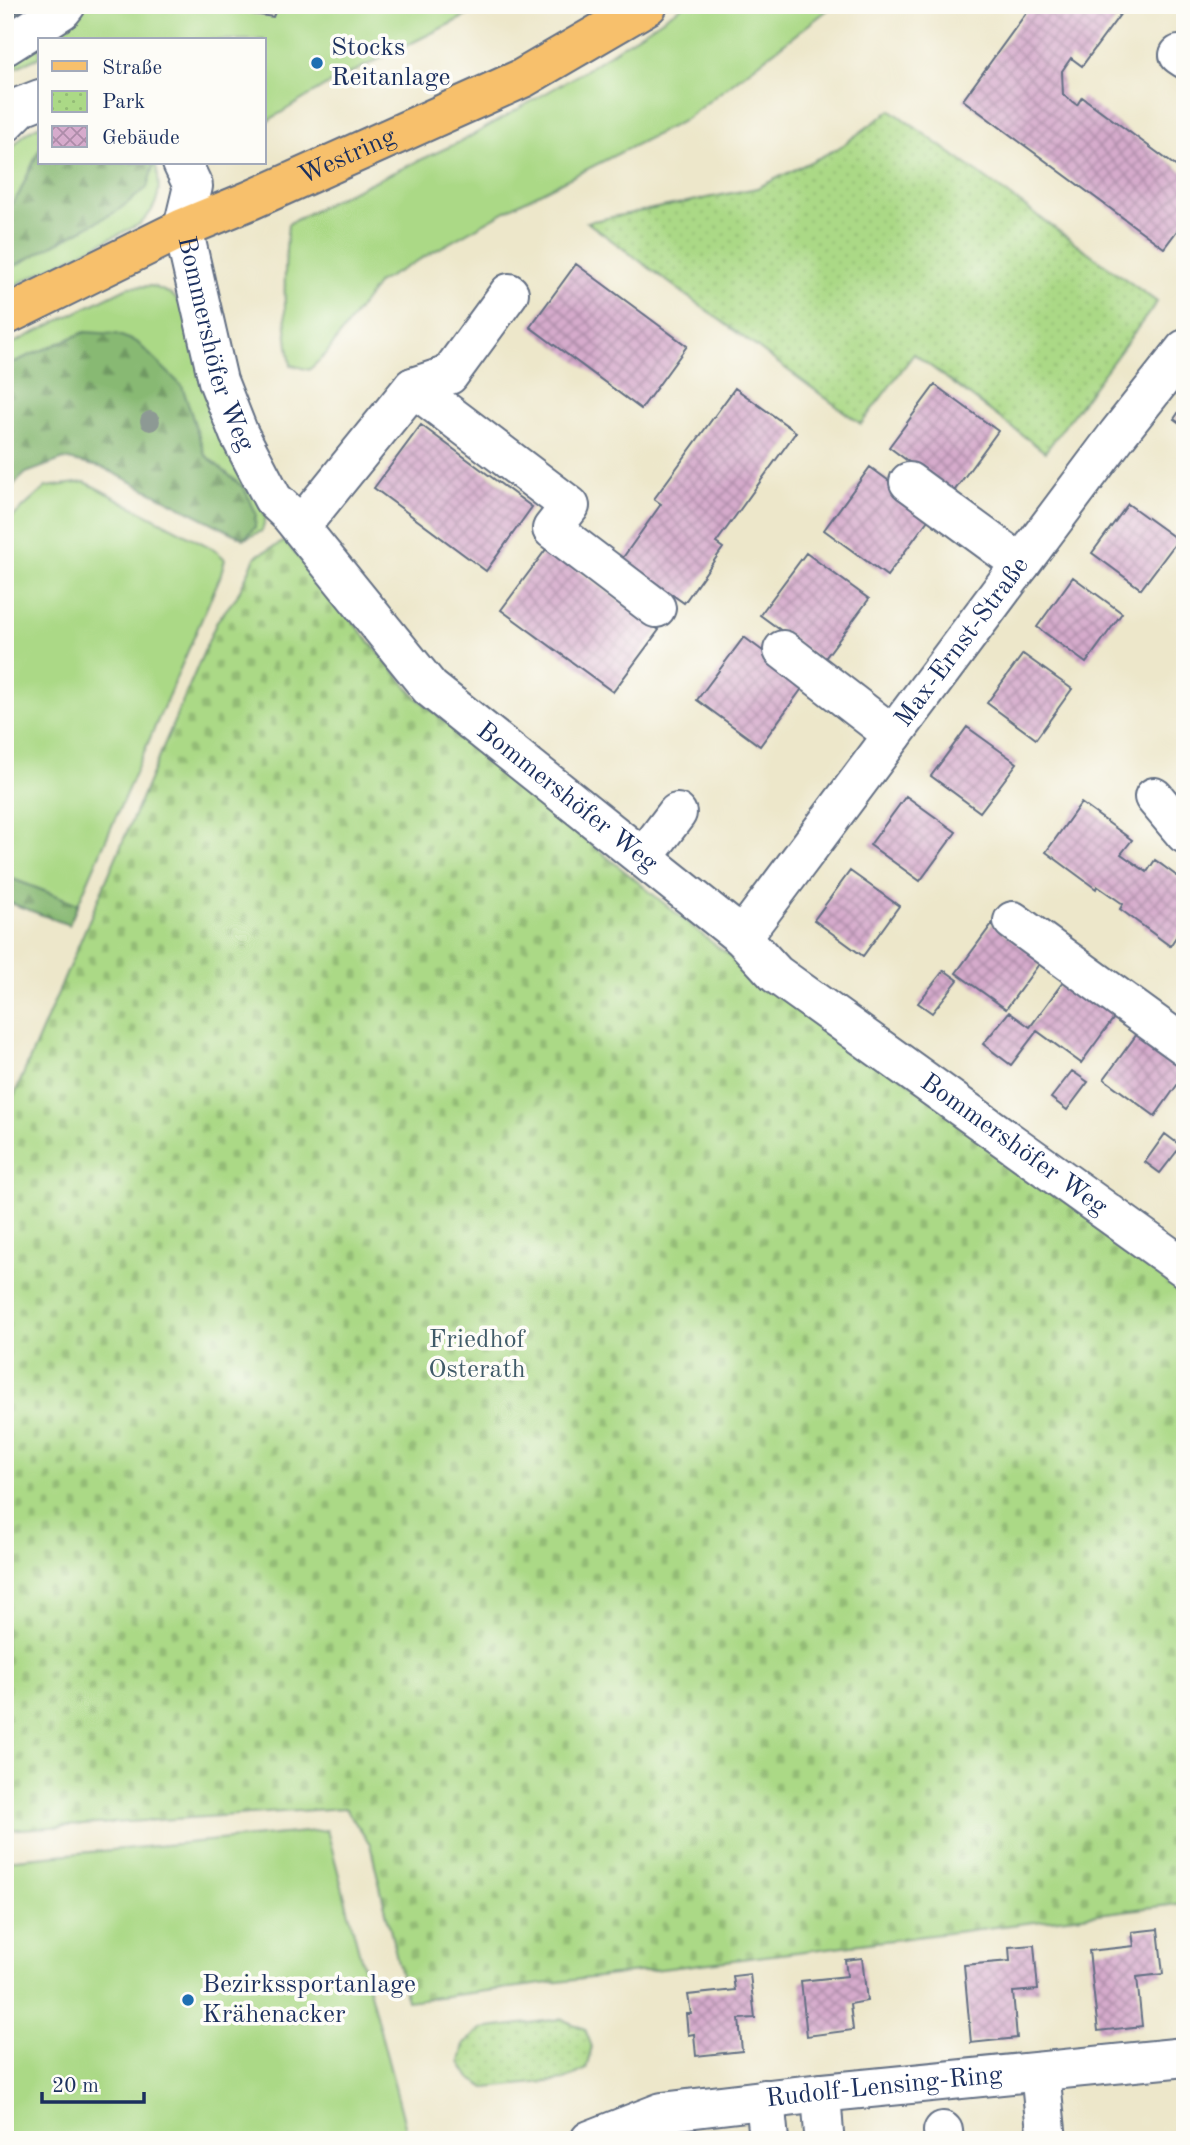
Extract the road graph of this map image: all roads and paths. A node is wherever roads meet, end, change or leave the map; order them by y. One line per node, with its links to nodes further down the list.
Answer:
1 (66, 5): 3 (street)
2 (648, 5): 7 (main road, Westring)
3 (5, 46)
4 (38, 100): 5 (street)
5 (5, 123)
6 (182, 164): 7 (street, Bommershöfer Weg)
7 (183, 228): 9 (main road, Westring); 13 (street, Bommershöfer Weg)
8 (509, 293): 11 (street)
9 (5, 316)
10 (1185, 349): 14 (street, Max-Ernst-Straße)
11 (413, 387): 13 (street); 15 (street)
12 (909, 482): 14 (street)
13 (300, 527): 21 (street, Bommershöfer Weg)
14 (1021, 565): 17 (street, Max-Ernst-Straße)
15 (656, 608)
16 (783, 650): 17 (street)
17 (893, 735): 23 (street, Max-Ernst-Straße)
18 (1154, 797): 20 (street)
19 (677, 813): 21 (street)
20 (1185, 834)
21 (643, 858): 23 (street, Bommershöfer Weg)
22 (1013, 921): 24 (street)
23 (742, 937): 25 (street, Bommershöfer Weg)
24 (1185, 1046)
25 (1185, 1268)
26 (1185, 2057): 27 (street, Rudolf-Lensing-Ring)
27 (1041, 2072): 28 (street, Rudolf-Lensing-Ring); 33 (street)
28 (821, 2093): 29 (street, Rudolf-Lensing-Ring); 30 (street)
29 (765, 2099): 31 (street, Rudolf-Lensing-Ring); 32 (street)
30 (824, 2134)
31 (590, 2140)
32 (769, 2140)
33 (1047, 2140)

